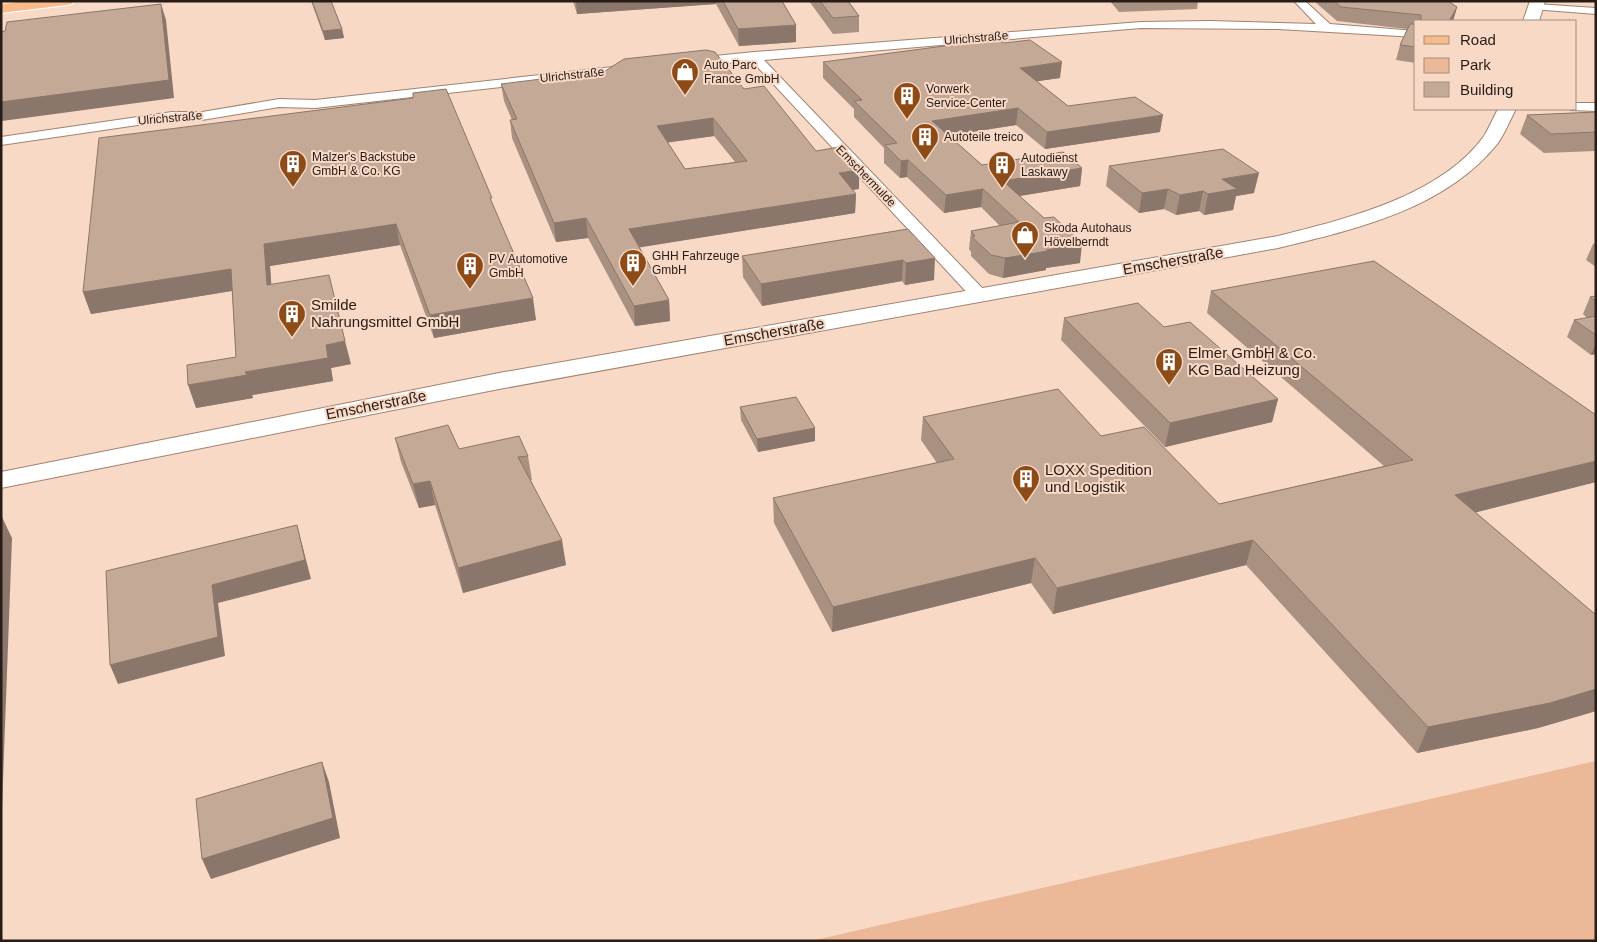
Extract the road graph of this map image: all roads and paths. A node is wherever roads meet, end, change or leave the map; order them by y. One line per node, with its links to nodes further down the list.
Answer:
1 (67, 1): 4 (main road)
2 (1298, 1): 7 (street)
3 (1537, 4): 5 (street); 6 (street)
4 (1, 9)
5 (1596, 12)
6 (1531, 20)
7 (1326, 27): 8 (street, Ulrichstraße); 9 (street, Ulrichstraße)
8 (1414, 34)
9 (754, 56): 10 (street, Ulrichstraße); 16 (street, Emschermulde)
10 (687, 63)
11 (639, 68): 15 (street, Ulrichstraße)
12 (1577, 107): 13 (street)
13 (1596, 107)
14 (1507, 110): 16 (street, Emscherstraße)
15 (1, 141)
16 (980, 295): 17 (street, Emscherstraße)
17 (1, 480)

